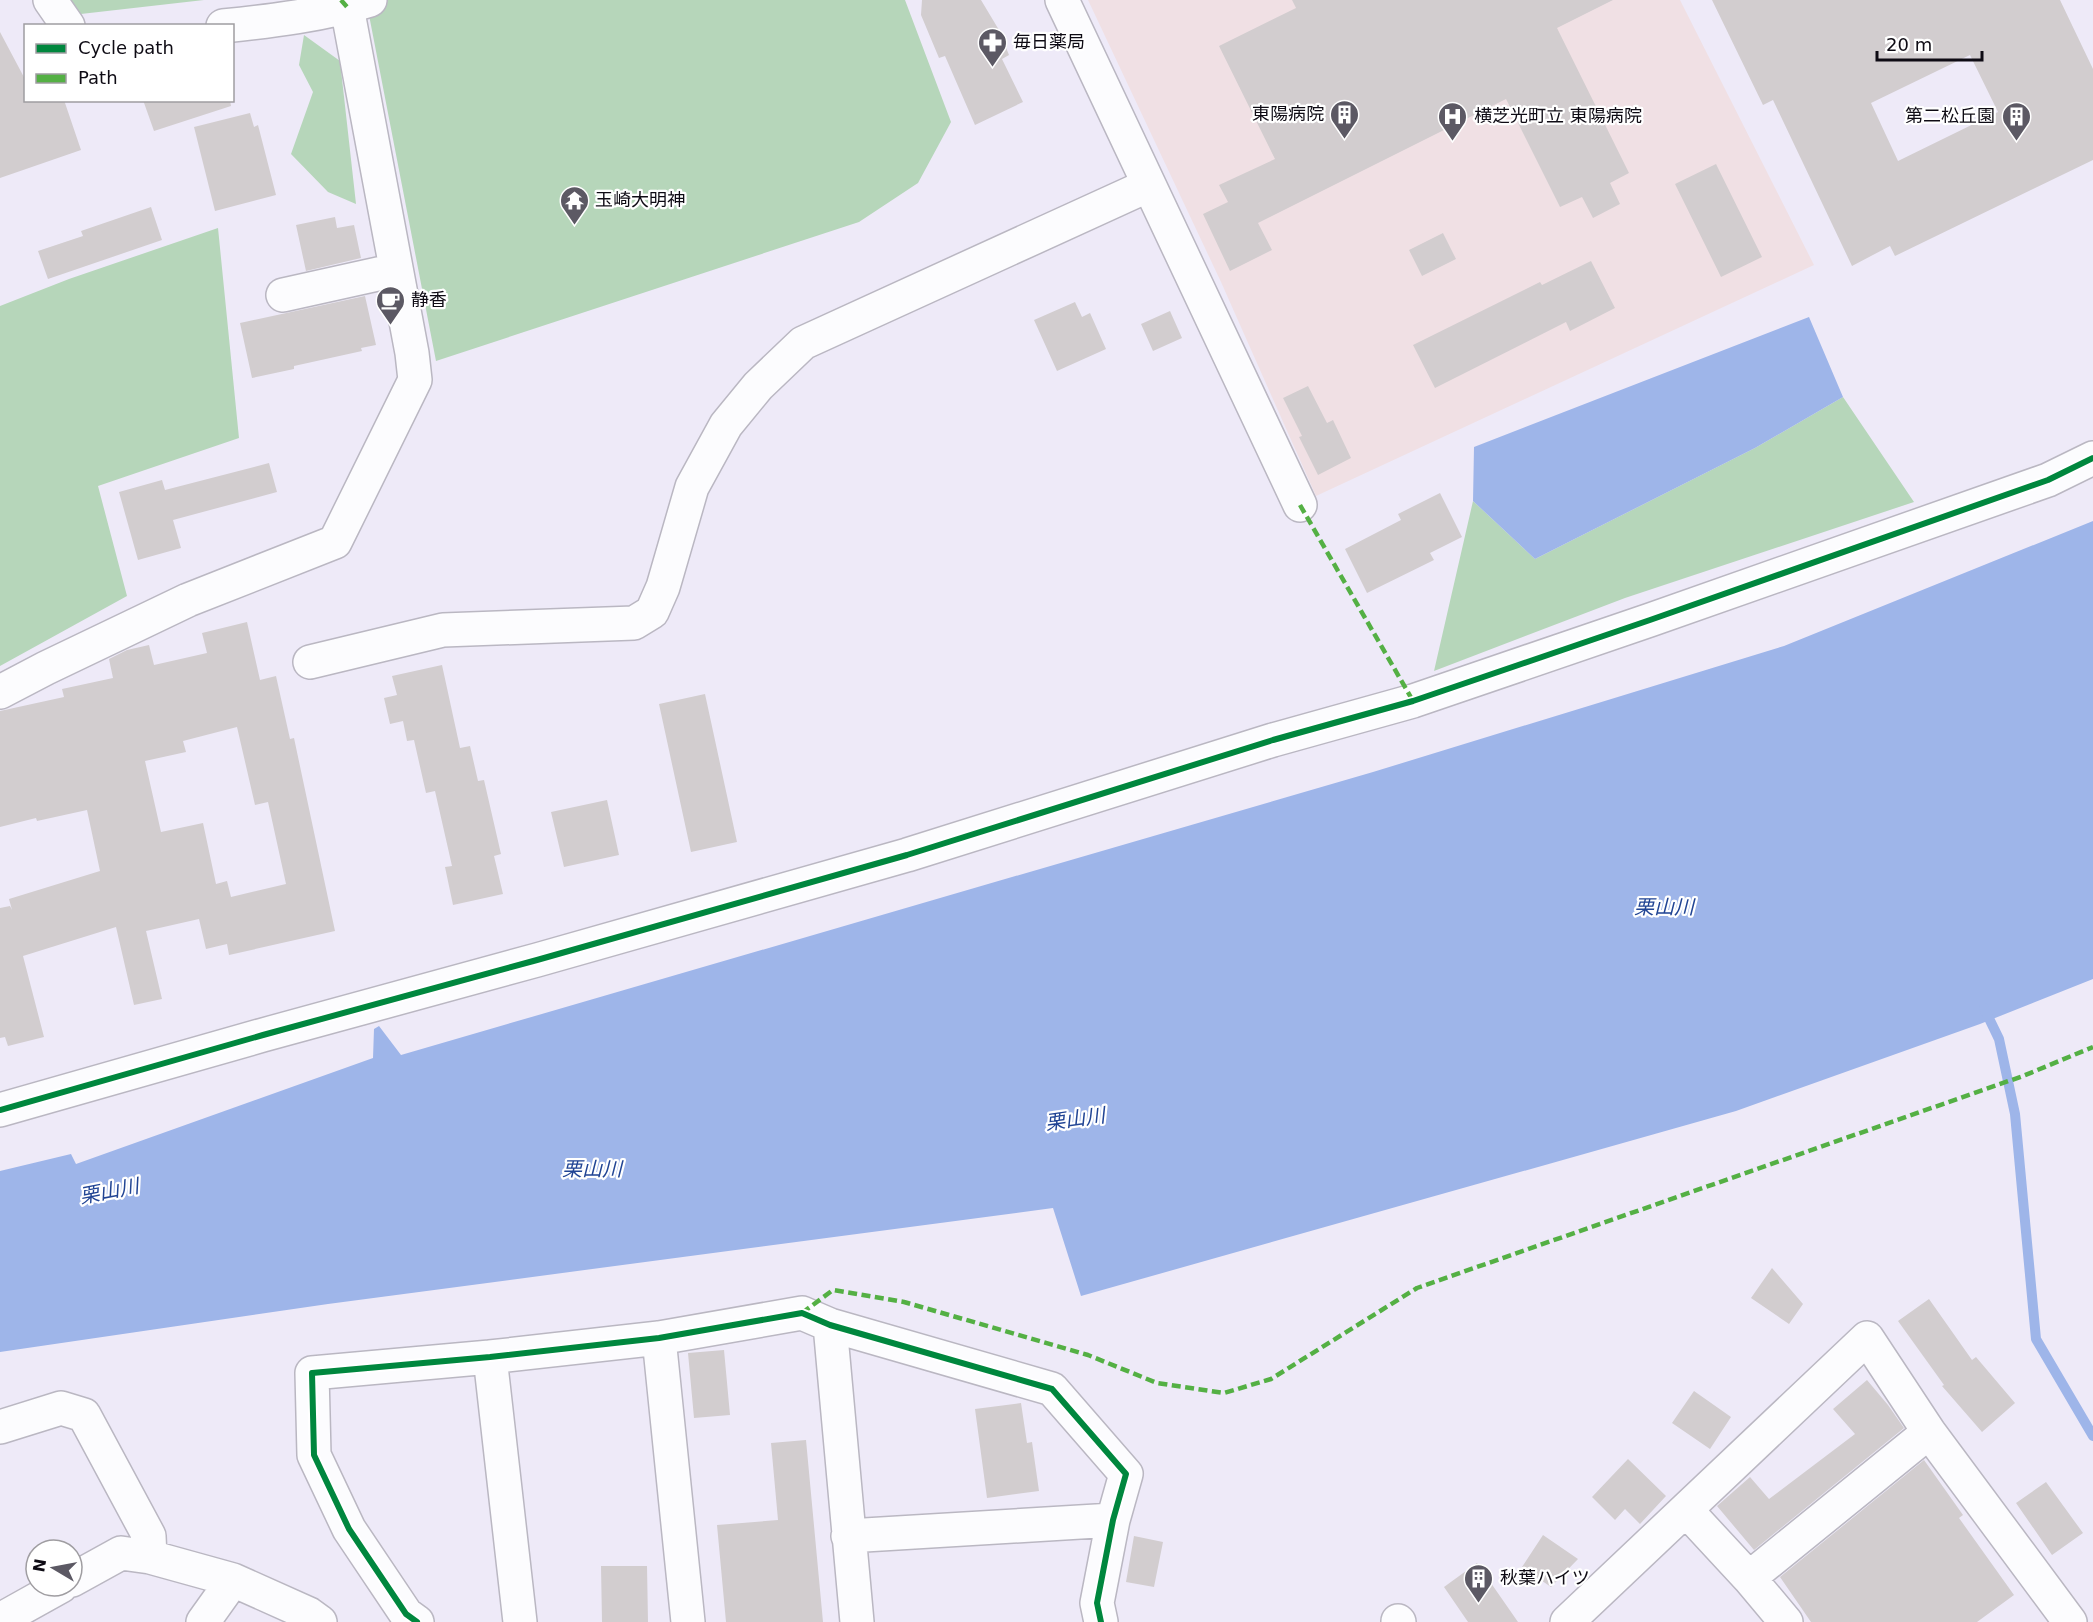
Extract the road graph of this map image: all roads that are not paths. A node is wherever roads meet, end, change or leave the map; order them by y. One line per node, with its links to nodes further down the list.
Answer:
1 (50, 0): 4 (street)
2 (1062, 0): 6 (street)
3 (359, 4): 5 (street); 7 (street)
4 (67, 24)
5 (234, 25)
6 (1149, 185): 10 (street); 11 (street)
7 (396, 270): 8 (street); 12 (street)
8 (283, 295)
9 (2093, 458): 13 (street)
10 (1300, 505)
11 (310, 662)
12 (0, 692)
13 (0, 1110)
14 (830, 1325): 15 (street); 20 (street); 21 (street)
15 (659, 1338): 16 (street); 32 (street)
16 (490, 1357): 27 (street); 31 (street)
17 (0, 1427): 22 (street)
18 (1929, 1432): 19 (street); 24 (street); 37 (street)
19 (1686, 1510): 24 (street); 35 (street)
20 (1113, 1520): 21 (street); 34 (street)
21 (848, 1536): 33 (street)
22 (150, 1557): 23 (street); 25 (street)
23 (84, 1573)
24 (1749, 1578): 36 (street)
25 (233, 1580): 29 (street); 30 (street)
26 (39, 1598): 28 (street)
27 (407, 1619)
28 (0, 1620)
29 (203, 1622)
30 (320, 1622)
31 (519, 1622)
32 (688, 1622)
33 (857, 1622)
34 (1101, 1622)
35 (1567, 1622)
36 (1786, 1622)
37 (2070, 1622)

